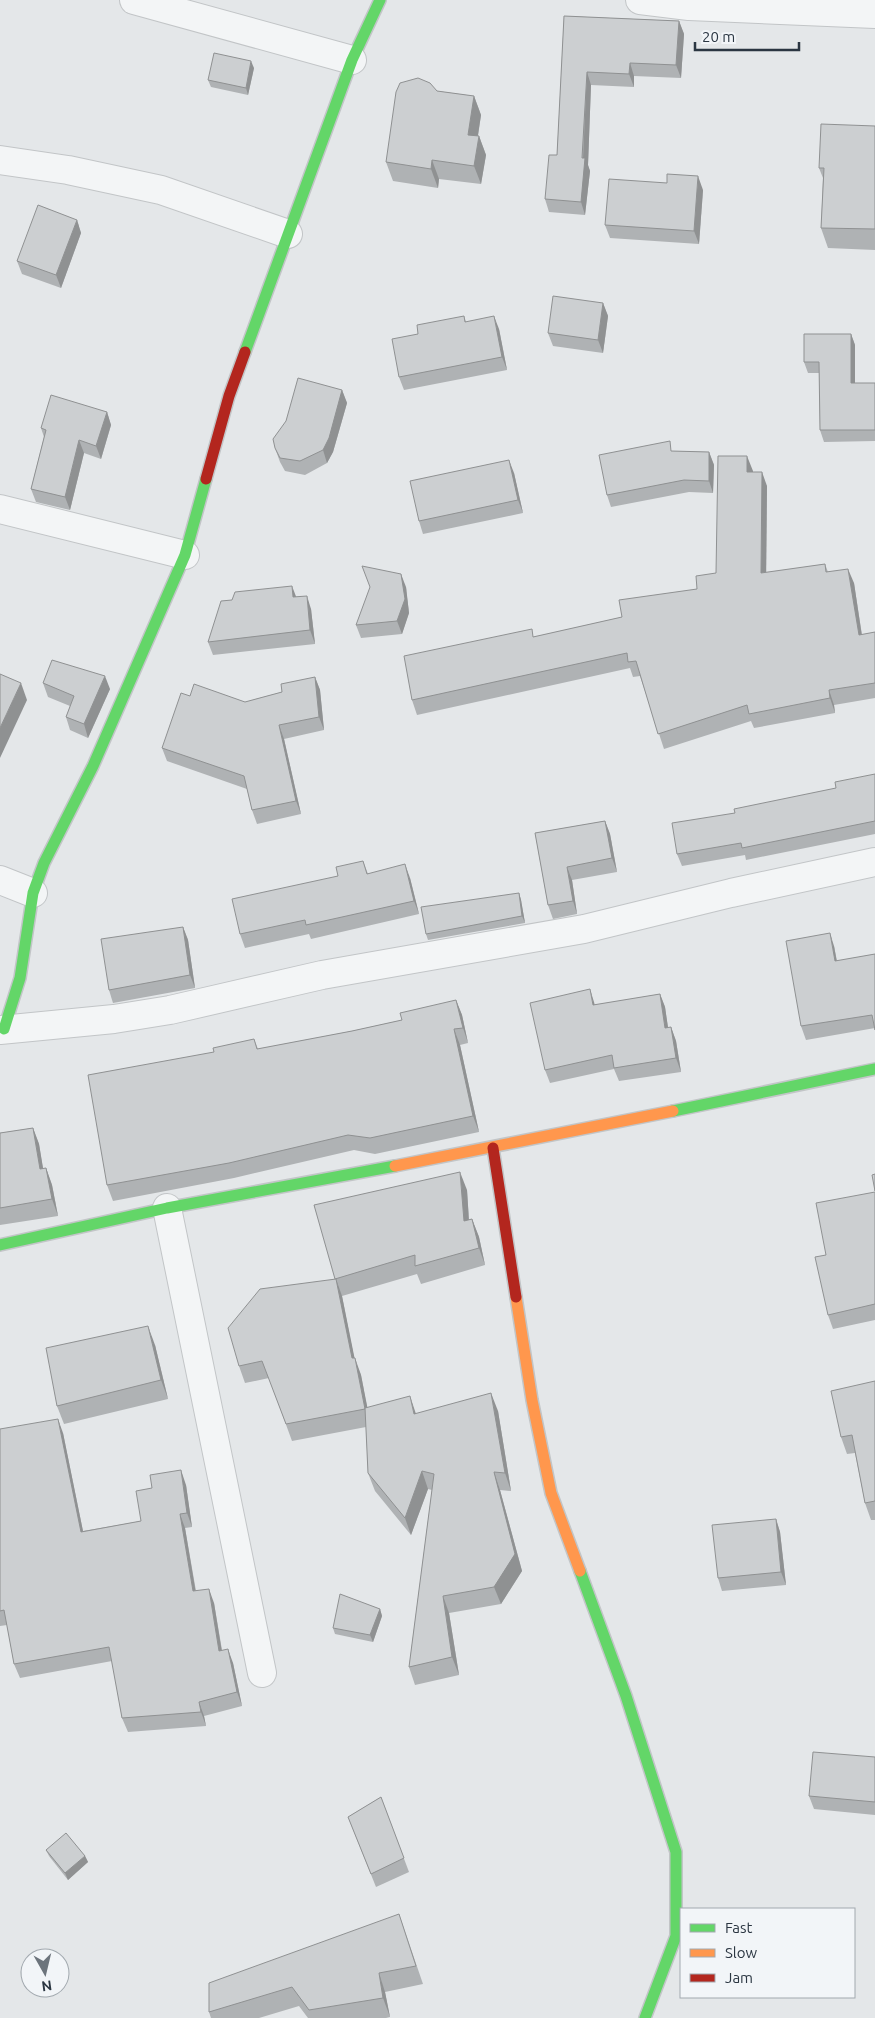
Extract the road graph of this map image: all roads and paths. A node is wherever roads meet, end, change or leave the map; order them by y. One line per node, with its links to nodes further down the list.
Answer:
1 (134, 0): 5 (street)
2 (380, 0): 5 (street)
3 (640, 0): 4 (street)
4 (875, 14)
5 (352, 60): 7 (street)
6 (0, 160): 7 (street)
7 (288, 234): 9 (street)
8 (0, 509): 9 (street)
9 (185, 554): 12 (street)
10 (875, 862): 13 (street)
11 (0, 880): 12 (street)
12 (33, 893): 13 (street)
13 (2, 1029)
14 (875, 1069): 15 (street)
15 (493, 1148): 16 (street); 19 (street)
16 (167, 1208): 17 (street); 18 (street)
17 (0, 1244)
18 (262, 1673)
19 (645, 2018)

